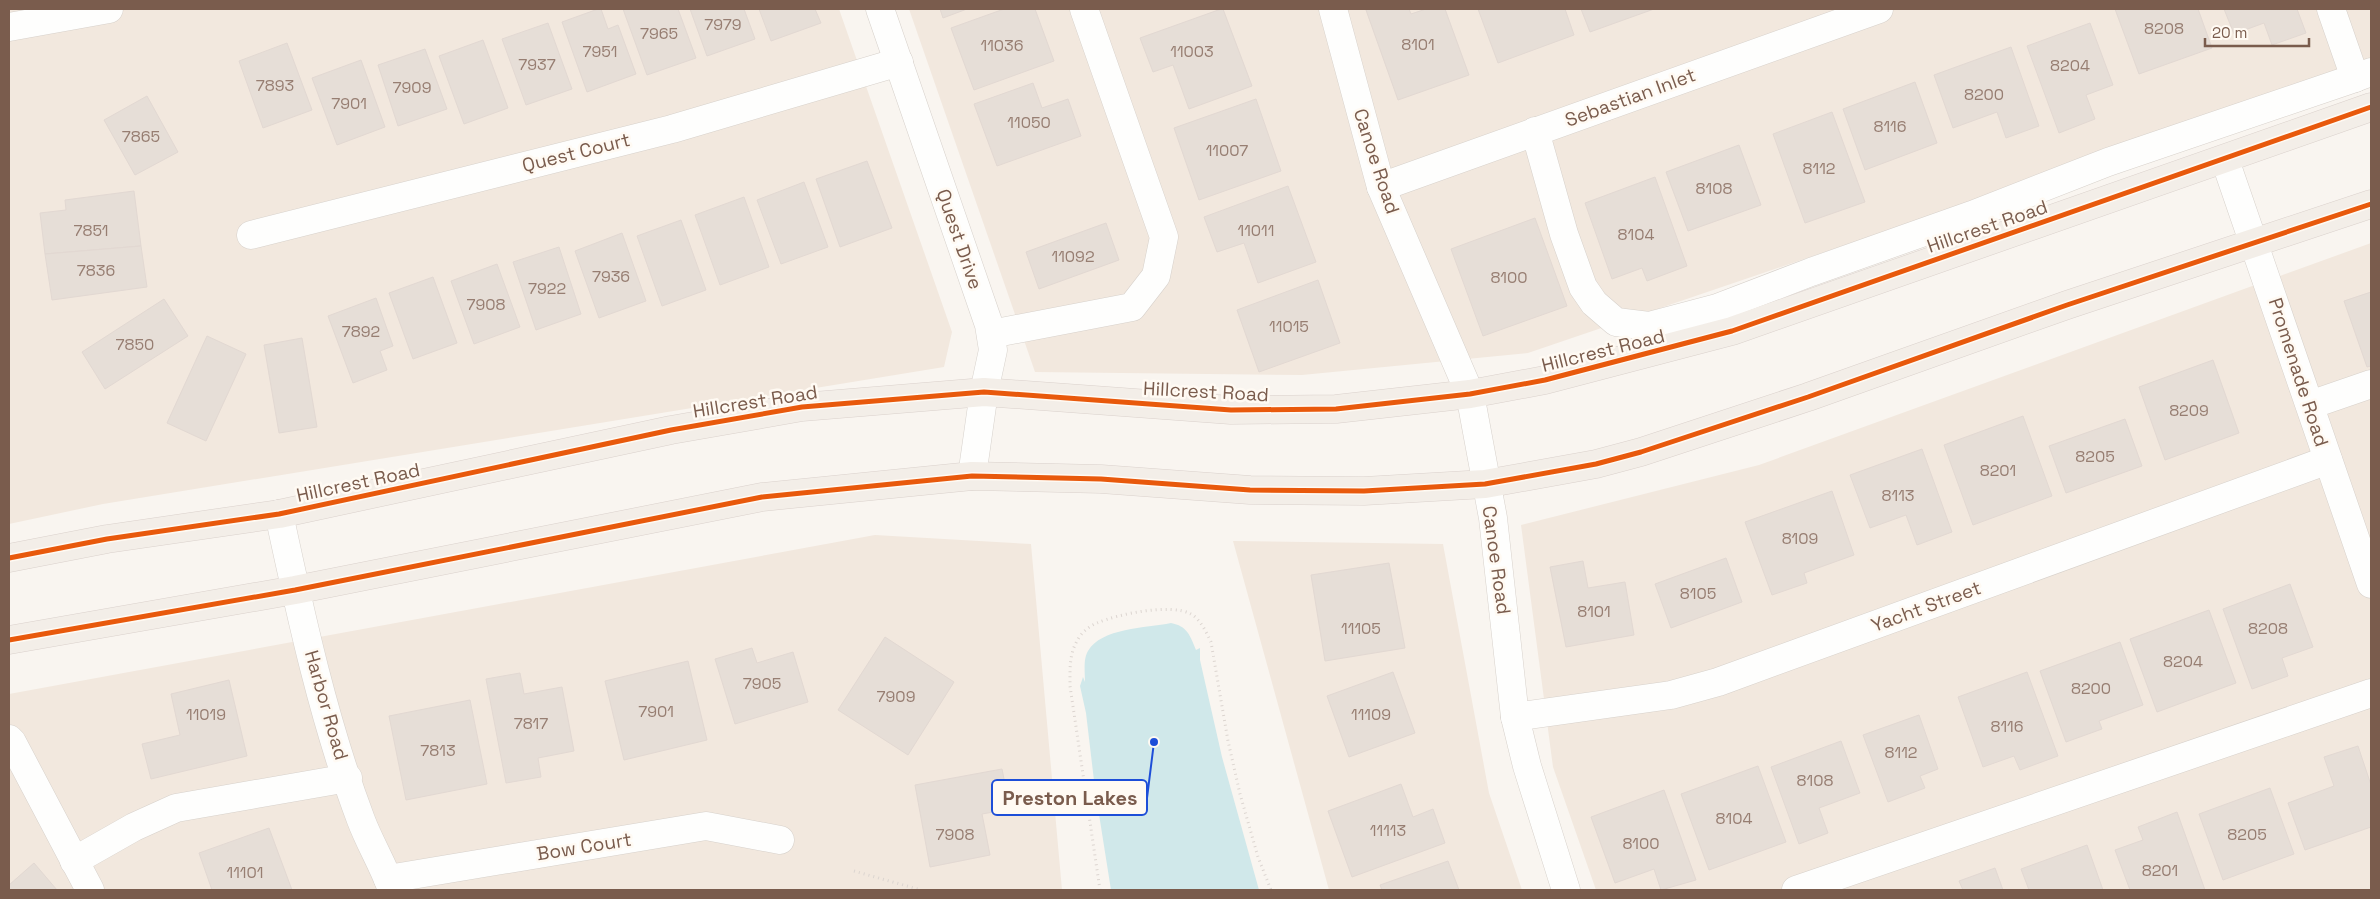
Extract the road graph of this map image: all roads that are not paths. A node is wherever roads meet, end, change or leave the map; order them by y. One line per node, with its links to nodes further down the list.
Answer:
1 (110, 9): 7 (street)
2 (880, 9): 8 (street, Quest Drive)
3 (1084, 9): 17 (street)
4 (1333, 9): 13 (street, Canoe Road)
5 (1879, 9): 11 (street, Sebastian Inlet)
6 (2331, 9): 9 (street)
7 (9, 27)
8 (899, 62): 15 (street, Quest Court); 17 (street, Quest Drive)
9 (2363, 75): 11 (street)
10 (2371, 108): 12 (main road, Hillcrest Road)
11 (1535, 131): 13 (street, Sebastian Inlet)
12 (2225, 160): 16 (street, Promenade Road); 20 (main road, Hillcrest Road)
13 (1381, 187): 20 (street, Canoe Road)
14 (2371, 204): 16 (main road)
15 (251, 235)
16 (2255, 242): 21 (street, Promenade Road); 24 (main road)
17 (991, 334): 19 (street, Quest Drive)
18 (2371, 384): 21 (street)
19 (984, 392): 20 (main road, Hillcrest Road); 23 (street, Quest Drive); 25 (main road, Hillcrest Road)
20 (1470, 394): 24 (street, Canoe Road)
21 (2310, 405): 22 (street, Promenade Road)
22 (2328, 460): 27 (street, Promenade Road); 31 (street, Yacht Street)
23 (972, 476): 24 (main road); 28 (main road)
24 (1485, 484): 31 (street, Canoe Road)
25 (279, 514): 26 (main road, Hillcrest Road); 28 (street, Harbor Road)
26 (9, 558)
27 (2371, 584)
28 (295, 590): 29 (main road); 33 (street, Harbor Road)
29 (9, 640)
30 (2371, 692): 39 (street)
31 (1515, 716): 38 (street, Canoe Road)
32 (9, 739): 35 (street)
33 (348, 778): 35 (street); 36 (street, Harbor Road)
34 (780, 840): 36 (street, Bow Court)
35 (74, 860): 37 (street)
36 (390, 885)
37 (90, 890)
38 (1566, 890)
39 (1796, 890)

